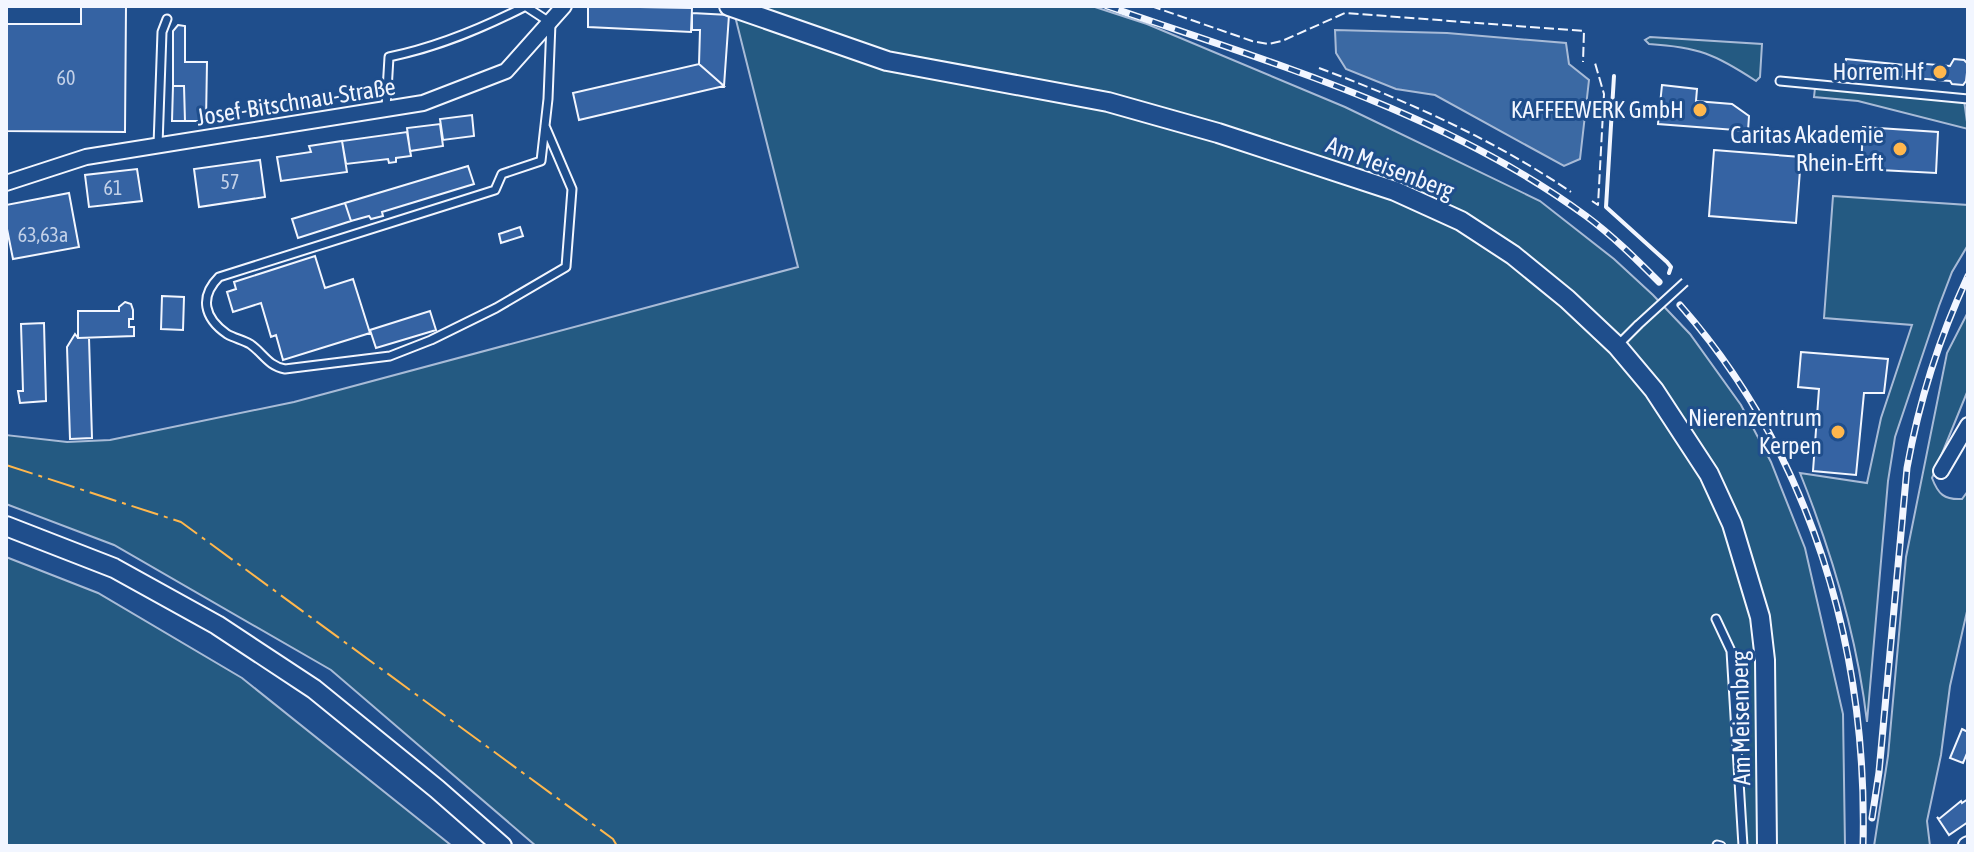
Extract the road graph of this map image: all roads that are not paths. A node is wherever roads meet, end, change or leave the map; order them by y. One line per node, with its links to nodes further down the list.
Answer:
1 (525, 6): 5 (lane); 8 (lane)
2 (564, 6): 5 (street, Josef-Bitschnau-Straße)
3 (729, 6): 13 (street, Am Meisenberg)
4 (167, 19): 10 (lane)
5 (551, 23): 8 (street, Josef-Bitschnau-Straße); 9 (lane)
6 (1780, 81): 7 (lane)
7 (1968, 99)
8 (386, 110): 10 (street, Josef-Bitschnau-Straße)
9 (545, 126): 9 (lane)
10 (158, 147): 11 (street, Josef-Bitschnau-Straße)
11 (6, 183)
12 (1685, 282): 13 (lane, bridge)
13 (1617, 346): 20 (street, Am Meisenberg)
14 (1968, 425): 15 (street)
15 (1941, 471)
16 (6, 526): 18 (street)
17 (1716, 619): 19 (lane)
18 (502, 846)
19 (1743, 846)
20 (1767, 846)

